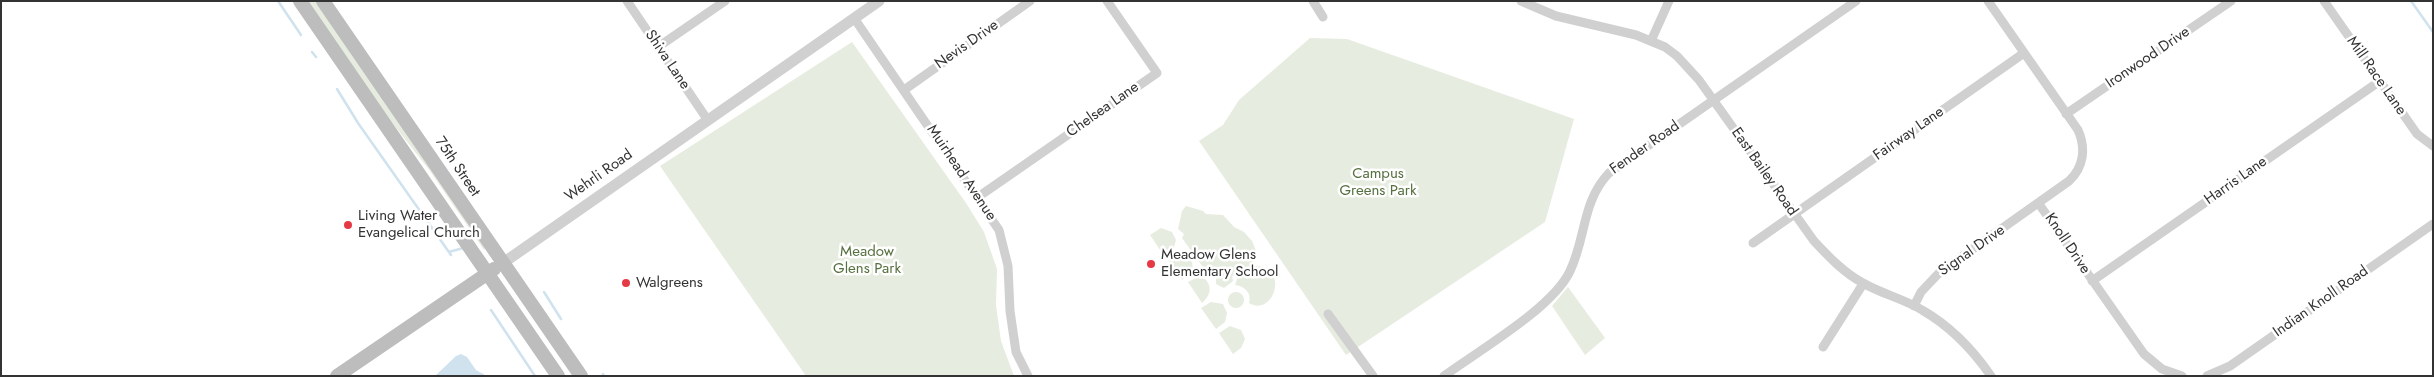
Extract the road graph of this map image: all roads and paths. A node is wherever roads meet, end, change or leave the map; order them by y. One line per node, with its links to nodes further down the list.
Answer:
1 (300, 1): 32 (main road)
2 (323, 1): 31 (main road, 75th Street)
3 (627, 1): 18 (street, Shiva Lane)
4 (725, 1): 18 (street)
5 (879, 1): 16 (street, Wehrli Road)
6 (1030, 1): 21 (street, Nevis Drive)
7 (1107, 1): 26 (street, Chelsea Lane)
8 (1312, 1): 15 (street)
9 (1521, 1): 17 (street, East Bailey Road)
10 (1669, 1): 17 (street)
11 (1856, 1): 22 (street, Fender Road)
12 (1988, 1): 19 (street, Knoll Drive)
13 (2231, 1): 23 (street, Ironwood Drive)
14 (2324, 1): 20 (street, Mill Race Lane)
15 (1323, 17)
16 (854, 18): 21 (street, Muirhead Avenue); 24 (street, Wehrli Road)
17 (1651, 41): 22 (street, East Bailey Road)
18 (658, 47): 24 (street, Shiva Lane)
19 (2024, 54): 23 (street, Knoll Drive); 28 (street, Fairway Lane)
20 (2380, 81): 25 (street, Mill Race Lane); 33 (street, Harris Lane)
21 (904, 90): 26 (street, Muirhead Avenue)
22 (1714, 100): 28 (street, East Bailey Road); 43 (street, Fender Road)
23 (2066, 114): 27 (street, Knoll Drive)
24 (707, 119): 31 (street, Wehrli Road)
25 (2433, 146)
26 (978, 197): 41 (street, Muirhead Avenue)
27 (2039, 204): 33 (street, Knoll Drive); 35 (street, Signal Drive)
28 (1794, 215): 30 (street, Fairway Lane); 34 (street, East Bailey Road)
29 (2433, 224): 46 (street, Indian Knoll Road)
30 (1753, 243)
31 (503, 262): 32 (main road, Wehrli Road); 40 (main road, 75th Street)
32 (487, 273): 38 (main road, Wehrli Road); 39 (main road)
33 (2092, 281): 45 (street, Knoll Drive)
34 (1864, 284): 35 (street, East Bailey Road); 37 (street)
35 (1914, 306): 44 (street, East Bailey Road)
36 (1328, 314): 42 (street)
37 (1823, 347)
38 (337, 376)
39 (558, 376)
40 (581, 376)
41 (1028, 376)
42 (1373, 376)
43 (1444, 376)
44 (1991, 376)
45 (2182, 376)
46 (2208, 376)

